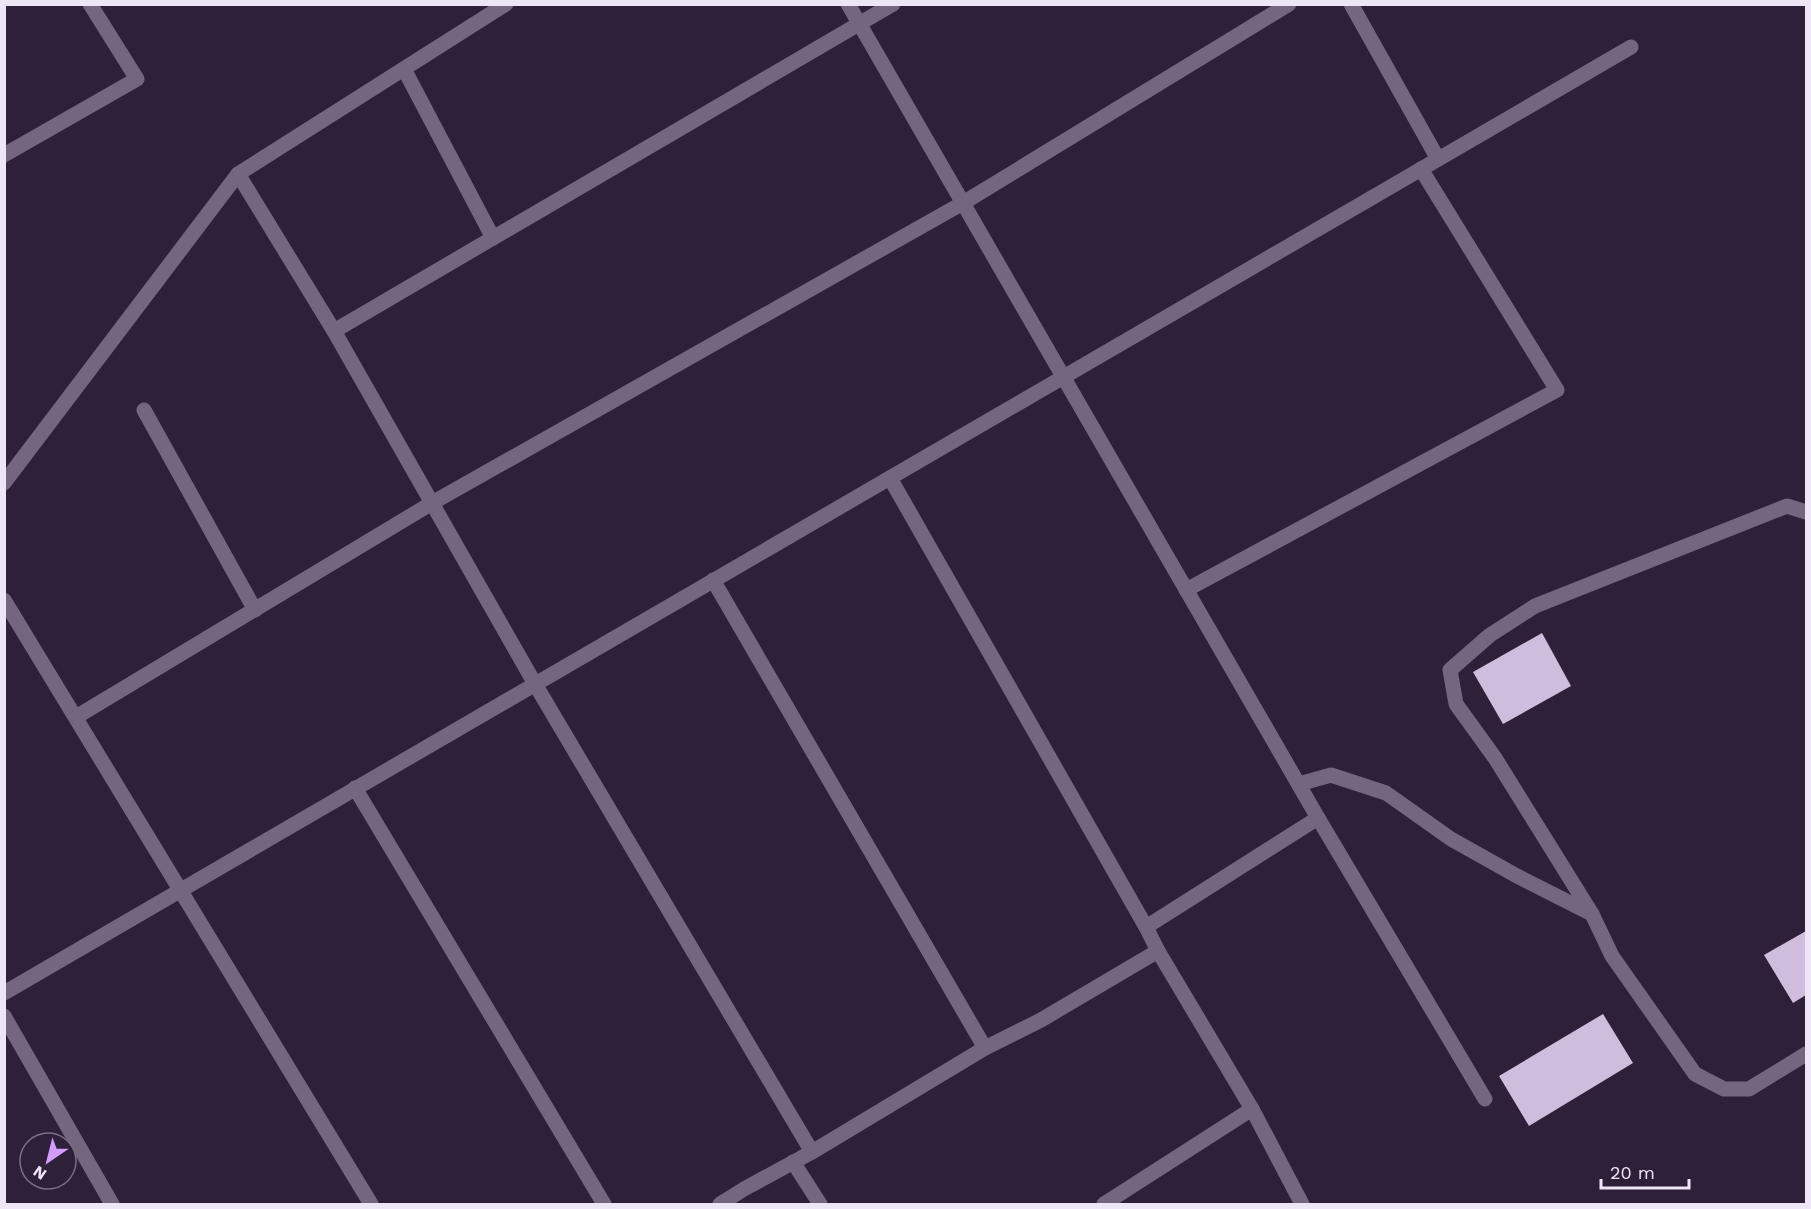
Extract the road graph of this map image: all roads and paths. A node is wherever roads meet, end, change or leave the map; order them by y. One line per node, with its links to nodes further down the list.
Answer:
1 (90, 4): 10 (street)
2 (506, 4): 9 (street)
3 (848, 4): 7 (street)
4 (893, 4): 7 (street)
5 (1288, 4): 14 (street)
6 (1351, 4): 11 (street)
7 (860, 23): 14 (street); 15 (street)
8 (1631, 47): 11 (street)
9 (404, 69): 13 (street); 15 (street)
10 (4, 155)
11 (1438, 159): 12 (street)
12 (1421, 169): 17 (street); 24 (street)
13 (238, 174): 16 (street); 20 (street)
14 (963, 203): 17 (street); 21 (street)
15 (493, 238): 16 (street)
16 (334, 330): 21 (street)
17 (1064, 377): 19 (street); 24 (street)
18 (144, 410): 26 (street)
19 (890, 478): 23 (street); 34 (street)
20 (4, 483)
21 (432, 503): 26 (street); 27 (street)
22 (1806, 512): 33 (street)
23 (713, 580): 27 (street); 38 (street)
24 (1186, 590): 29 (street)
25 (4, 600): 28 (street)
26 (255, 610): 28 (street)
27 (535, 684): 30 (street); 42 (street)
28 (76, 717): 32 (street)
29 (1299, 784): 31 (street); 33 (street)
30 (355, 788): 32 (street); 46 (street)
31 (1318, 818): 34 (street); 40 (street)
32 (181, 890): 36 (street); 45 (street)
33 (1592, 915): 39 (street)
34 (1146, 927): 35 (street)
35 (1158, 951): 38 (street); 41 (street)
36 (4, 993)
37 (4, 1016): 44 (street)
38 (984, 1048): 42 (street)
39 (1806, 1054)
40 (1485, 1099)
41 (1252, 1109): 49 (street); 50 (street)
42 (812, 1152): 43 (street)
43 (793, 1162): 47 (street); 48 (street)
44 (112, 1204)
45 (371, 1204)
46 (604, 1204)
47 (720, 1204)
48 (820, 1204)
49 (1104, 1204)
50 (1302, 1204)

